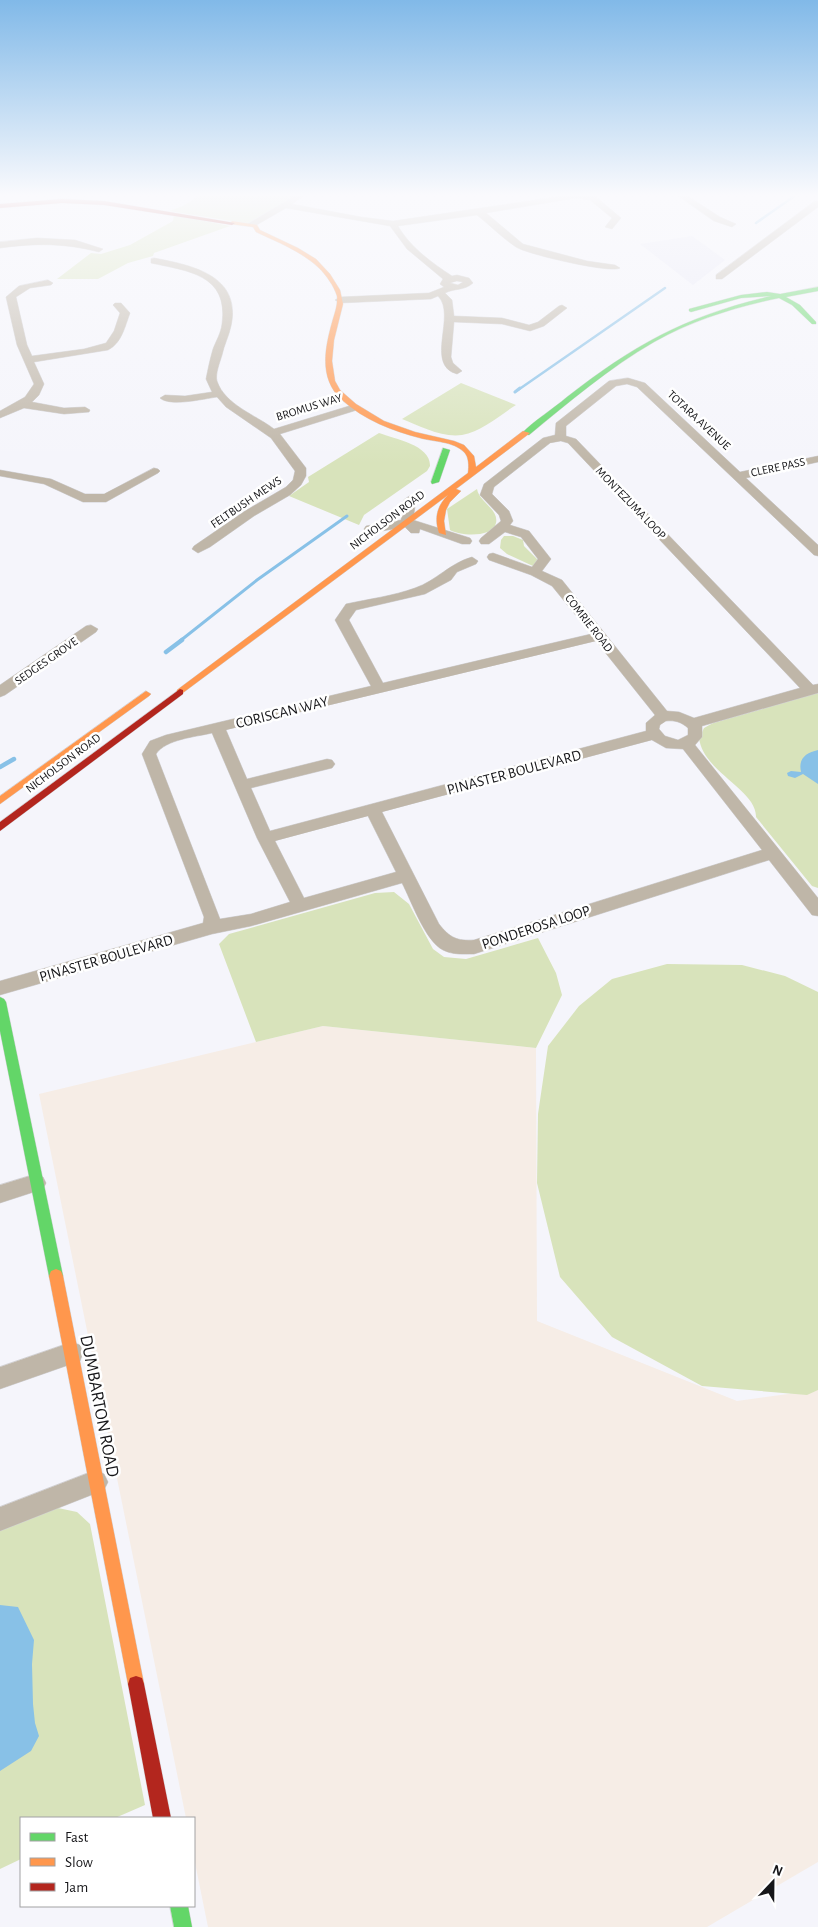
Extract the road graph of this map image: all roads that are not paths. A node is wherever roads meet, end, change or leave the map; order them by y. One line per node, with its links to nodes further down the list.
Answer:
1 (35, 285): 16 (street)
2 (219, 285): 18 (street)
3 (334, 285): 10 (main road)
4 (449, 285): 8 (street)
5 (793, 285): 6 (main road)
6 (786, 286): 9 (main road); 9 (main road)
7 (818, 290): 9 (main road, NICHOLSON ROAD); 11 (main road)
8 (440, 293): 10 (street); 14 (street)
9 (775, 296): 11 (main road); 15 (main road); 28 (main road, NICHOLSON ROAD)
10 (340, 300): 21 (main road)
11 (795, 305): 15 (main road)
12 (118, 306): 16 (street)
13 (562, 308): 14 (street)
14 (449, 319): 17 (street)
15 (816, 325)
16 (28, 360): 20 (street)
17 (457, 371)
18 (217, 394): 19 (street); 24 (street, FELTBUSH MEWS)
19 (165, 398)
20 (22, 404): 22 (street); 23 (street)
21 (353, 408): 24 (street, BROMUS WAY); 25 (main road)
22 (85, 410)
23 (0, 415)
24 (273, 433): 44 (street, FELTBUSH MEWS)
25 (423, 438): 27 (main road); 29 (main road)
26 (561, 438): 35 (street, TOTARA AVENUE); 39 (street); 54 (street, MONTEZUMA LOOP)
27 (446, 450): 29 (main road); 36 (main road)
28 (504, 450): 29 (main road); 34 (main road, NICHOLSON ROAD)
29 (471, 456): 34 (main road)
30 (818, 459): 35 (street, CLERE PASS)
31 (154, 471): 33 (street)
32 (449, 472): 36 (main road, NICHOLSON ROAD)
33 (0, 473)
34 (469, 476): 38 (main road, NICHOLSON ROAD); 40 (main road)
35 (739, 476): 45 (street, TOTARA AVENUE)
36 (435, 482): 37 (main road, NICHOLSON ROAD)
37 (410, 500): 38 (street); 41 (main road, NICHOLSON ROAD)
38 (407, 522): 40 (street); 41 (street); 43 (street); 61 (main road, NICHOLSON ROAD)
39 (503, 527): 42 (street); 49 (street)
40 (443, 532): 43 (street)
41 (365, 533)
42 (485, 541): 43 (street); 46 (street)
43 (461, 548): 47 (street); 48 (street)
44 (198, 549)
45 (818, 552)
46 (493, 557): 47 (street); 49 (street, COMRIE ROAD)
47 (472, 562): 48 (street)
48 (453, 570): 52 (street)
49 (536, 572): 51 (street, COMRIE ROAD)
50 (91, 628): 55 (street, SEDGES GROVE)
51 (599, 636): 52 (street, CORISCAN WAY); 56 (street, COMRIE ROAD)
52 (379, 688): 58 (street, CORISCAN WAY)
53 (152, 689): 64 (main road, NICHOLSON ROAD)
54 (814, 689): 57 (street)
55 (0, 692)
56 (664, 717): 57 (street); 59 (street)
57 (692, 724): 60 (street)
58 (217, 727): 63 (street); 73 (street, CORISCAN WAY)
59 (654, 734): 60 (street); 65 (street, PINASTER BOULEVARD)
60 (686, 744): 69 (street)
61 (102, 752): 66 (main road, NICHOLSON ROAD); 67 (main road)
62 (327, 764): 63 (street)
63 (242, 785): 68 (street)
64 (0, 801)
65 (373, 810): 68 (street, PINASTER BOULEVARD); 70 (street, PONDEROSA LOOP)
66 (0, 827)
67 (0, 836)
68 (265, 838): 71 (street)
69 (772, 853): 70 (street, PONDEROSA LOOP); 72 (street)
70 (407, 875): 71 (street, PINASTER BOULEVARD)
71 (300, 906): 73 (street, PINASTER BOULEVARD)
72 (818, 910)
73 (212, 927): 74 (street, PINASTER BOULEVARD)
74 (0, 988)
75 (0, 1002): 76 (main road, DUMBARTON ROAD)
76 (36, 1183): 77 (street); 78 (main road, DUMBARTON ROAD)
77 (0, 1194)
78 (72, 1353): 79 (street); 80 (main road, DUMBARTON ROAD)
79 (0, 1378)
80 (96, 1482): 81 (street); 82 (main road, DUMBARTON ROAD)
81 (0, 1519)
82 (162, 1817)
83 (179, 1907): 84 (main road)
84 (183, 1927)

